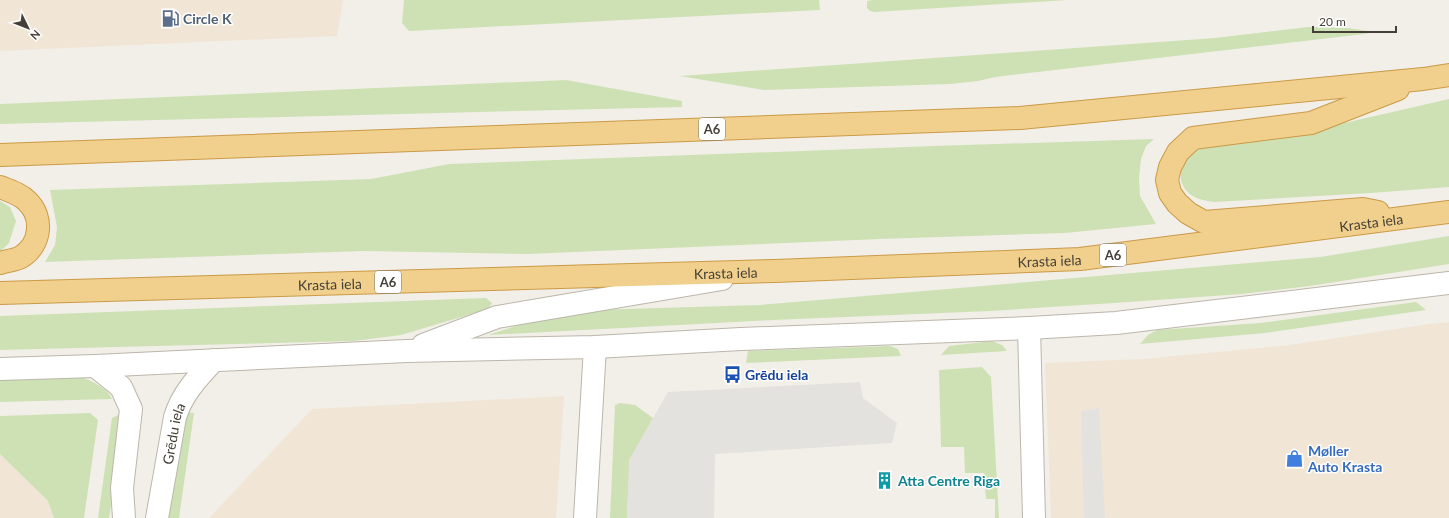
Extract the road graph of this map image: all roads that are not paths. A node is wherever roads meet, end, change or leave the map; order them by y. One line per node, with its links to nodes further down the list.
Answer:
1 (1449, 75): 2 (highway, A6)
2 (1423, 79): 3 (highway, A6); 6 (highway)
3 (0, 155)
4 (0, 187): 7 (highway)
5 (1449, 212): 6 (highway, Krasta iela / A6)
6 (1409, 218): 8 (highway, Krasta iela / A6)
7 (0, 262)
8 (775, 271): 10 (highway, Krasta iela / A6); 13 (street)
9 (1449, 283): 11 (street)
10 (0, 293)
11 (1030, 328): 12 (street); 20 (street)
12 (595, 347): 13 (street); 19 (street)
13 (407, 351): 14 (street)
14 (214, 360): 15 (street); 18 (street, Grēdu iela)
15 (95, 366): 16 (street); 17 (street)
16 (0, 368)
17 (124, 518)
18 (157, 518)
19 (585, 518)
20 (1034, 518)

